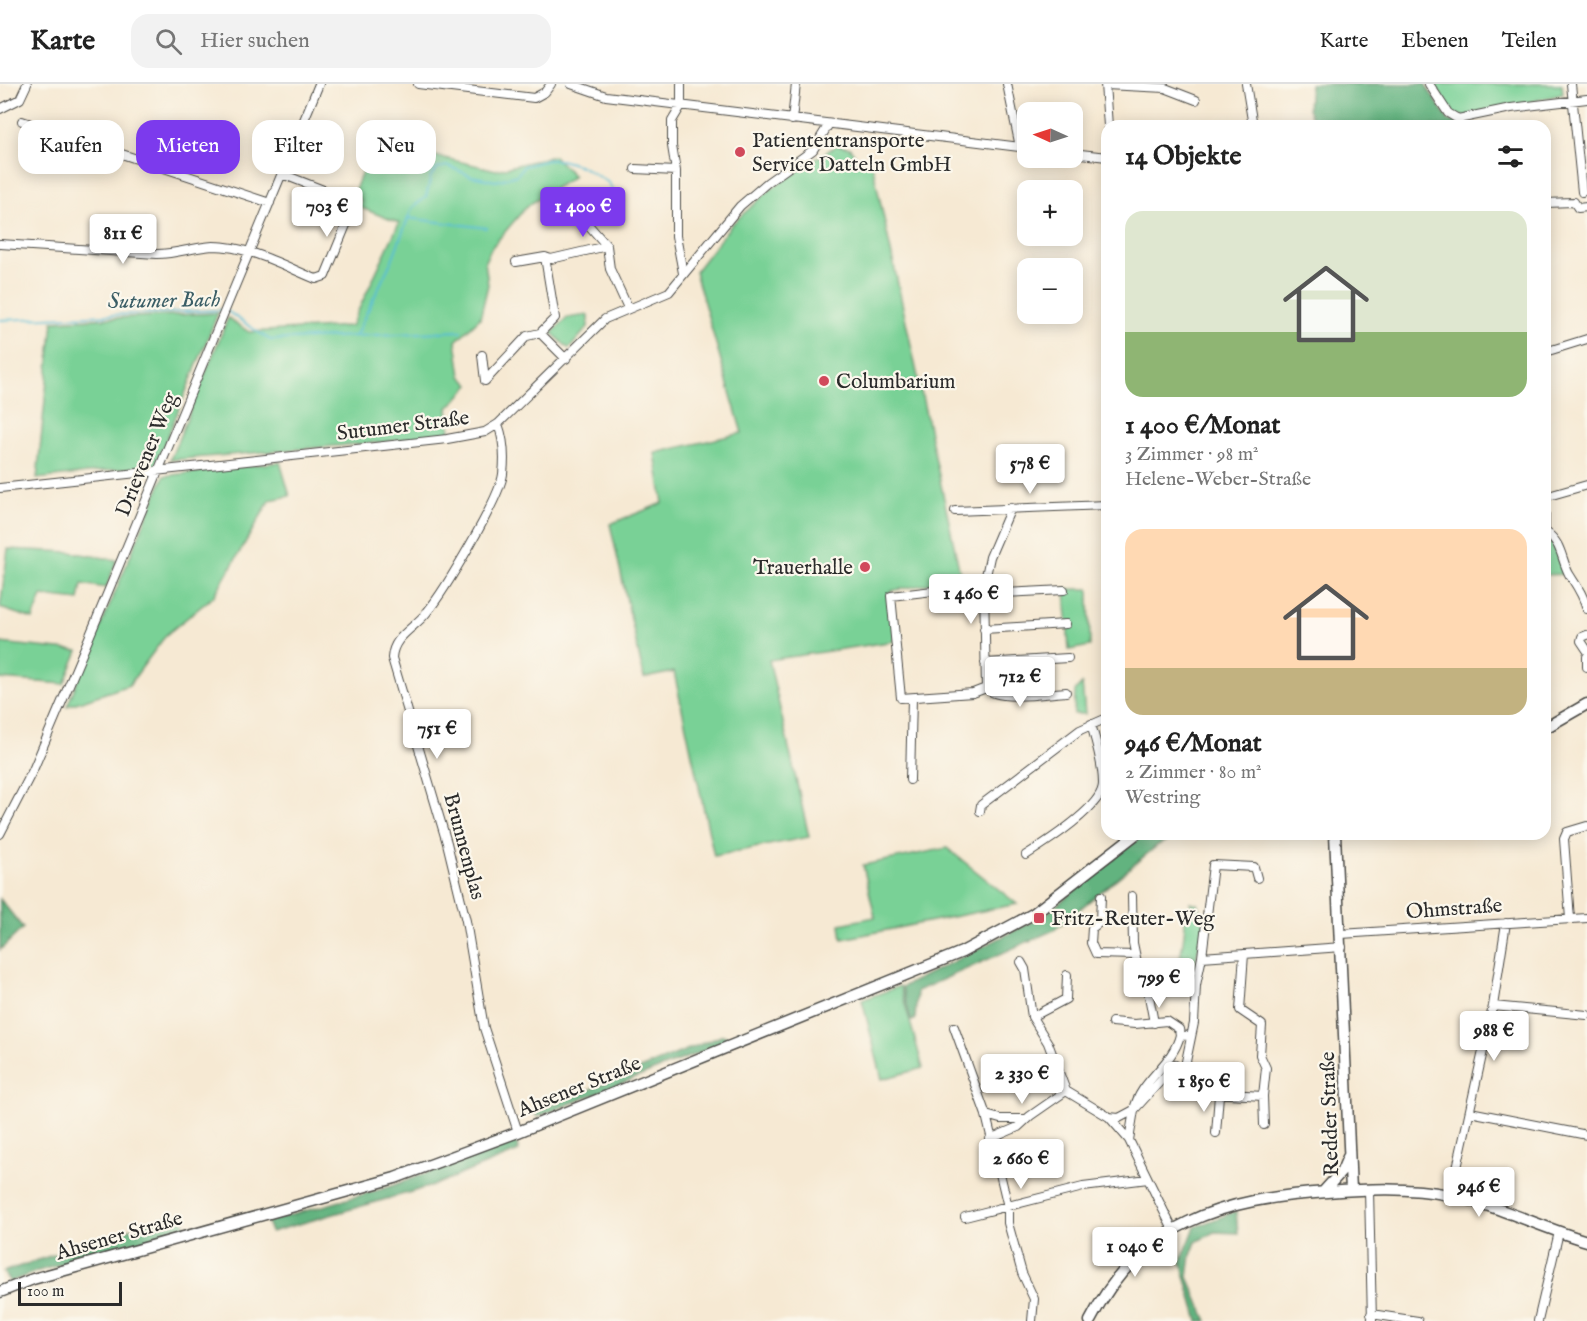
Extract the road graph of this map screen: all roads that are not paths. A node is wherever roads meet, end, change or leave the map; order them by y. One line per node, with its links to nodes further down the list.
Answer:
1 (27, 84): 17 (street)
2 (319, 84): 18 (street, Drievener Weg)
3 (418, 84): 4 (street)
4 (551, 84)
5 (571, 84): 16 (street)
6 (681, 84): 16 (street)
7 (796, 84): 19 (street)
8 (1007, 84): 22 (street)
9 (1246, 84): 21 (street)
10 (1430, 84): 15 (street)
11 (1571, 84): 15 (street)
12 (1106, 85): 13 (street); 20 (street)
13 (1196, 99)
14 (1587, 99): 15 (street)
15 (1573, 100): 31 (street)
16 (681, 106): 19 (street); 29 (street)
17 (0, 109)
18 (304, 120)
19 (792, 120): 23 (street)
20 (1108, 120)
21 (1252, 120)
22 (1017, 121)
23 (829, 124): 24 (street); 42 (street, Sutumer Straße)
24 (1017, 146)
25 (124, 154): 32 (street)
26 (1083, 154): 27 (street)
27 (1101, 156)
28 (635, 169): 29 (street)
29 (676, 171): 42 (street)
30 (282, 174): 32 (street, Drievener Weg); 39 (street)
31 (1585, 192): 33 (street)
32 (270, 202): 39 (street, Drievener Weg)
33 (1574, 202): 34 (street); 35 (street)
34 (1551, 203)
35 (1587, 207)
36 (578, 213): 38 (street)
37 (0, 244): 39 (street)
38 (607, 246): 40 (street); 43 (street)
39 (249, 252): 50 (street, Drievener Weg)
40 (545, 257): 41 (street); 44 (street)
41 (516, 262)
42 (683, 273): 43 (street, Sutumer Straße)
43 (628, 308): 48 (street, Sutumer Straße)
44 (540, 333): 47 (street); 48 (street)
45 (1587, 339): 46 (street)
46 (1551, 350)
47 (482, 355)
48 (566, 359): 49 (street, Sutumer Straße)
49 (498, 424): 50 (street, Sutumer Straße); 118 (street, Brunnenplas)
50 (160, 469): 52 (street, Sutumer Straße); 82 (street, Drievener Weg)
51 (1587, 485): 53 (street)
52 (0, 488)
53 (1551, 494)
54 (1101, 505): 55 (street)
55 (1011, 508): 56 (street); 58 (street)
56 (955, 511)
57 (1551, 539): 61 (street)
58 (984, 585): 60 (street); 72 (street)
59 (1064, 590): 60 (street)
60 (983, 594): 63 (street)
61 (1587, 609)
62 (1066, 624): 63 (street)
63 (984, 629): 68 (street)
64 (1587, 635): 65 (street)
65 (1587, 650)
66 (1587, 657): 69 (street)
67 (1068, 658): 68 (street)
68 (985, 663): 70 (street)
69 (1587, 667)
70 (986, 688): 71 (street); 72 (street)
71 (1066, 692)
72 (912, 698): 78 (street)
73 (1587, 704): 76 (main road)
74 (1101, 720): 75 (street)
75 (1091, 724): 77 (street); 80 (street)
76 (1551, 725)
77 (1101, 774)
78 (910, 780)
79 (1101, 794): 85 (street)
80 (980, 811)
81 (1587, 826): 90 (street)
82 (0, 834)
83 (1128, 840): 118 (main road, Ahsener Straße)
84 (1335, 840): 92 (main road, Redder Straße)
85 (1026, 855)
86 (1257, 878): 96 (street)
87 (1101, 896): 95 (street)
88 (1132, 896): 95 (street)
89 (1587, 918): 90 (street, Ohmstraße)
90 (1570, 919): 91 (street, Ohmstraße)
91 (1506, 923): 92 (street, Ohmstraße); 99 (street)
92 (1341, 934): 93 (main road, Redder Straße)
93 (1342, 947): 94 (street); 123 (main road, Redder Straße)
94 (1244, 954): 96 (street); 111 (street)
95 (1135, 956): 103 (street)
96 (1202, 957): 106 (street)
97 (1021, 962): 101 (street)
98 (1067, 975): 101 (street)
99 (1493, 1006): 100 (street); 113 (street)
100 (1587, 1015)
101 (1032, 1017): 109 (street)
102 (1112, 1022): 103 (street)
103 (1154, 1023): 105 (street)
104 (954, 1027): 114 (street)
105 (1180, 1035): 106 (street); 107 (street)
106 (1191, 1036): 108 (street)
107 (1172, 1062): 108 (street); 112 (street)
108 (1184, 1071): 110 (street)
109 (1066, 1091): 115 (street); 116 (street)
110 (1219, 1095): 111 (street); 119 (street)
111 (1263, 1096): 117 (street)
112 (1134, 1110): 115 (street); 122 (street)
113 (1470, 1112): 120 (street); 127 (street)
114 (986, 1115): 116 (street); 121 (street)
115 (1109, 1117): 122 (street)
116 (1026, 1119): 121 (street)
117 (1264, 1125)
118 (518, 1132): 133 (main road, Ahsener Straße)
119 (1216, 1133)
120 (1587, 1135)
121 (990, 1138): 128 (street)
122 (1129, 1140): 124 (street)
123 (1351, 1148): 125 (main road, Redder Straße); 126 (main road)
124 (1148, 1179): 128 (street); 130 (street)
125 (1360, 1190): 126 (main road, Redder Straße); 127 (main road); 134 (street)
126 (1323, 1192): 130 (main road, Redder Straße)
127 (1451, 1196): 131 (main road)
128 (1008, 1207): 129 (street); 135 (street)
129 (966, 1217)
130 (1172, 1228): 136 (main road, Redder Straße)
131 (1559, 1232): 132 (main road); 138 (street)
132 (1587, 1240)
133 (0, 1292)
134 (1372, 1318): 137 (street)
135 (1032, 1321)
136 (1090, 1321)
137 (1418, 1321)
138 (1538, 1321)

